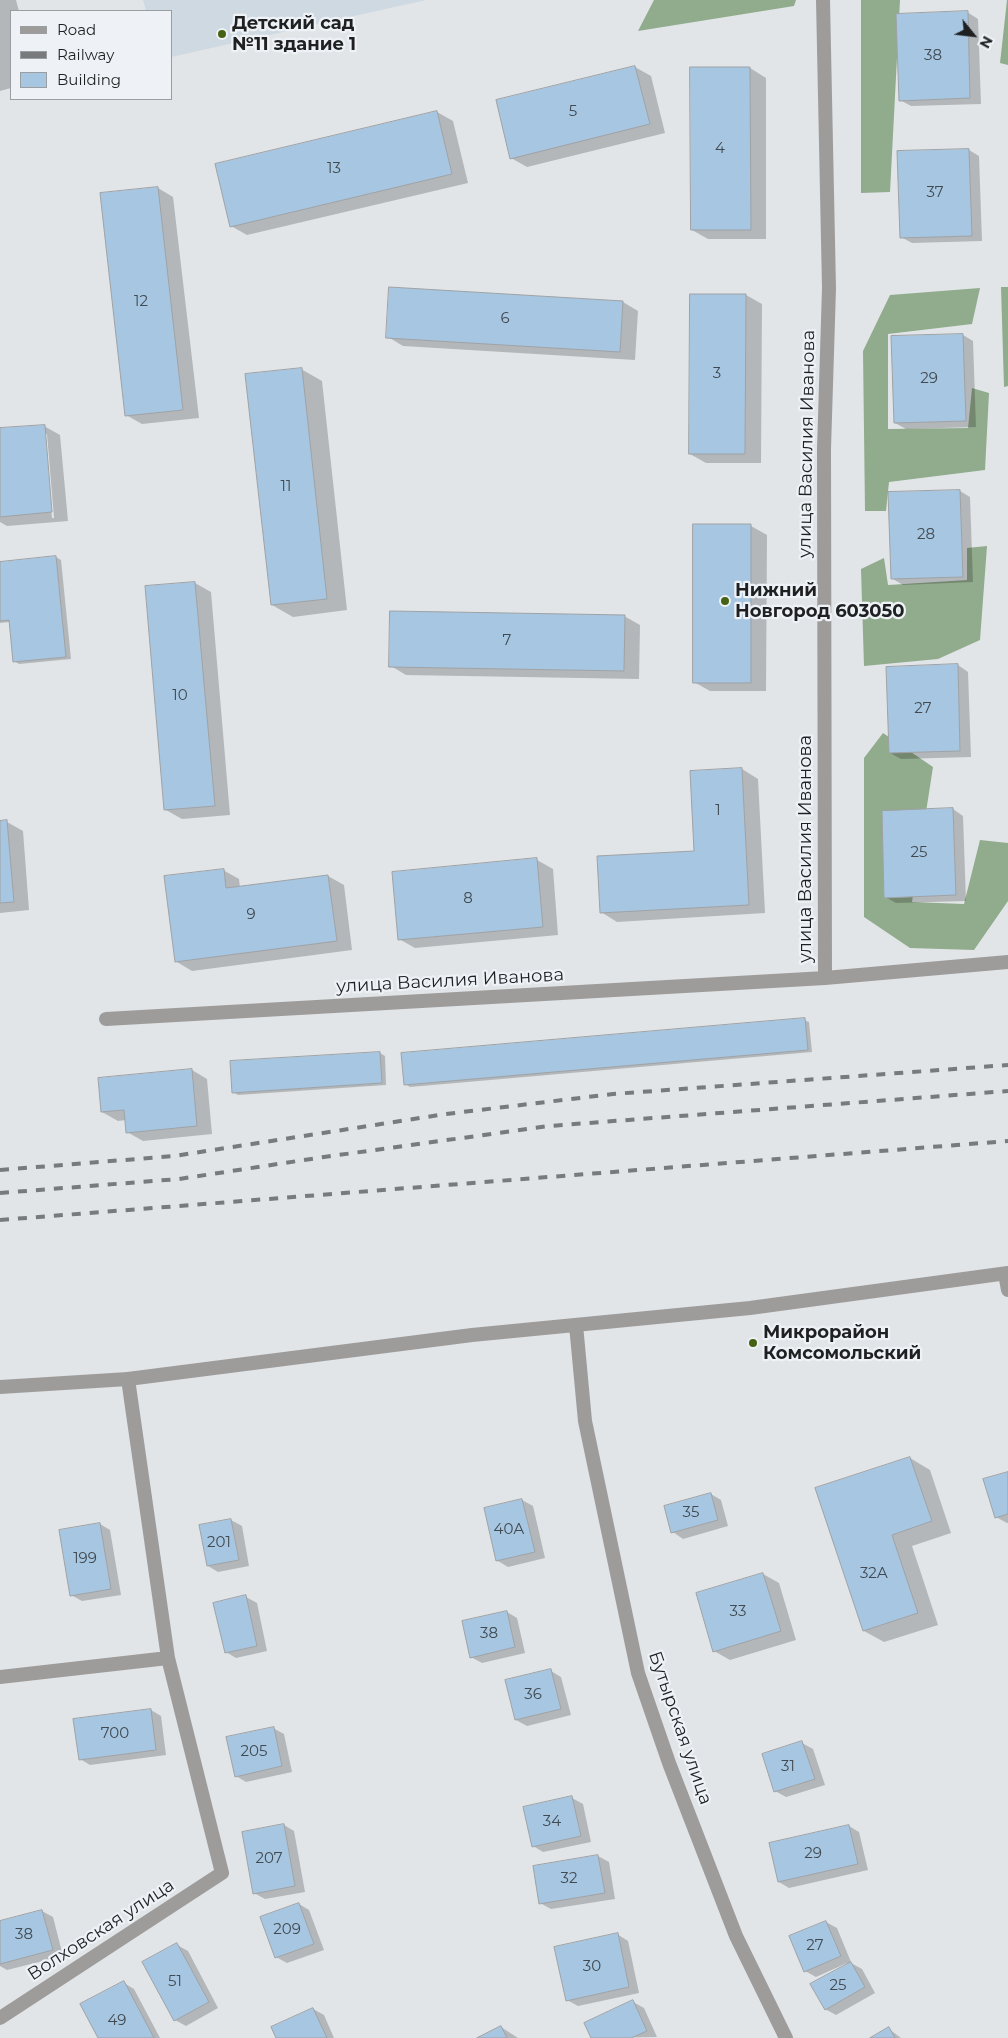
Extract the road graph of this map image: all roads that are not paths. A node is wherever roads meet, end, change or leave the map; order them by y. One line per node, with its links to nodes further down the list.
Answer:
1 (823, 0): 3 (street, улица Василия Иванова)
2 (1008, 962): 3 (street, улица Василия Иванова)
3 (825, 978): 4 (street, улица Василия Иванова)
4 (106, 1019)
5 (1006, 1274): 6 (street); 7 (street)
6 (1008, 1290)
7 (576, 1325): 8 (street); 13 (street, Бутырская улица)
8 (128, 1379): 9 (street); 10 (street)
9 (0, 1387)
10 (168, 1658): 11 (street); 12 (street, Волховская улица)
11 (0, 1677)
12 (0, 2018)
13 (786, 2038)

